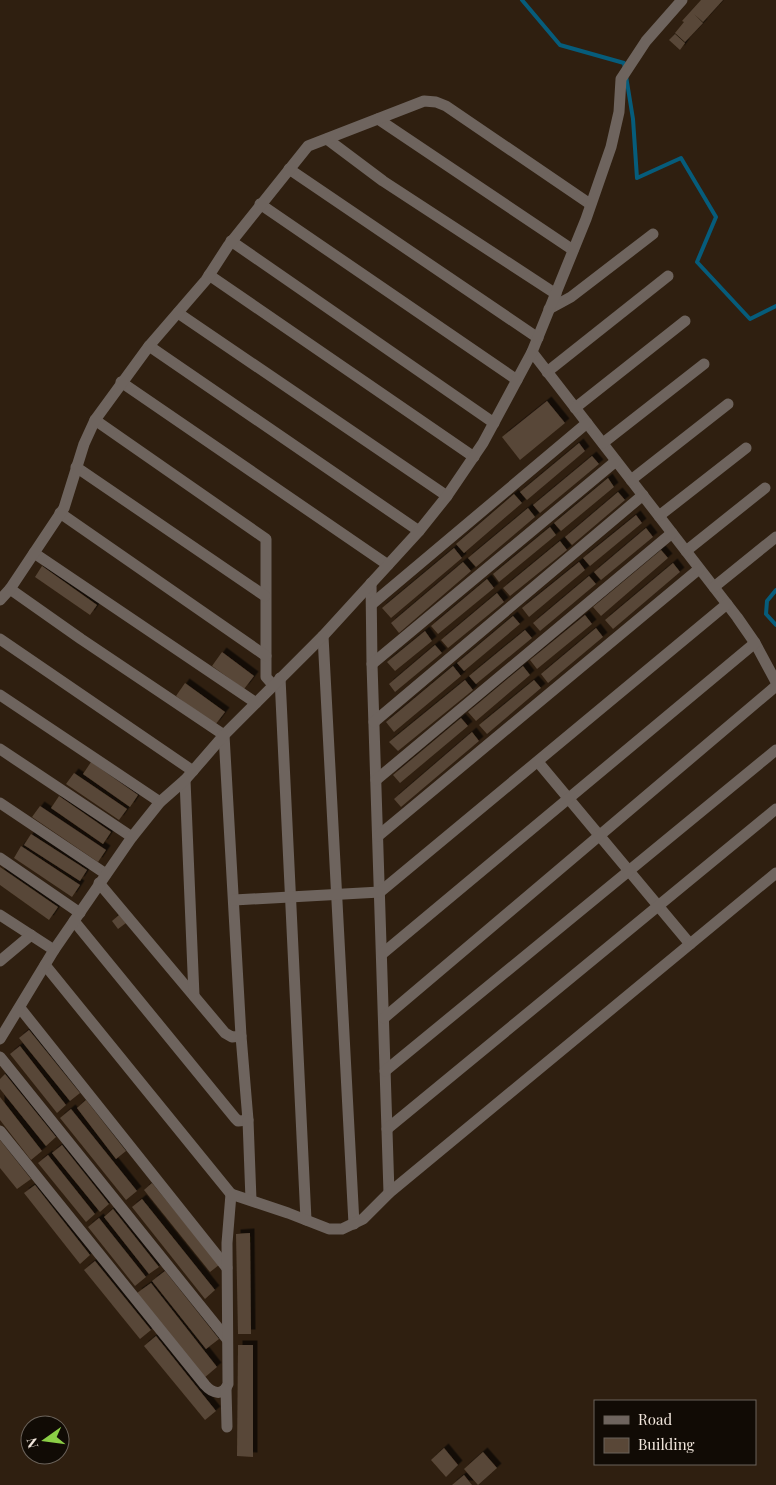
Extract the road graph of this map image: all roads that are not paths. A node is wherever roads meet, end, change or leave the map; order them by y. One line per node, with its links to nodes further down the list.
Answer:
1 (682, 0): 6 (street)
2 (378, 119): 3 (street); 6 (street); 9 (street)
3 (327, 139): 4 (street); 12 (street)
4 (289, 169): 5 (street); 16 (street)
5 (260, 204): 8 (street); 21 (street)
6 (590, 204): 9 (street)
7 (653, 234): 13 (street)
8 (232, 241): 10 (street); 26 (street)
9 (573, 250): 12 (street)
10 (209, 275): 14 (street); 30 (street)
11 (668, 276): 20 (street)
12 (556, 294): 13 (street)
13 (549, 309): 16 (street)
14 (178, 313): 17 (street); 36 (street)
15 (685, 321): 24 (street)
16 (538, 338): 18 (street)
17 (149, 346): 22 (street); 39 (street)
18 (532, 352): 20 (street); 21 (street)
19 (704, 364): 28 (street)
20 (547, 372): 24 (street)
21 (517, 380): 26 (street)
22 (121, 382): 25 (street); 44 (street)
23 (728, 404): 33 (street)
24 (575, 408): 27 (street)
25 (95, 420): 32 (street); 49 (street)
26 (494, 423): 30 (street)
27 (587, 423): 28 (street); 51 (street)
28 (603, 443): 31 (street)
29 (746, 448): 38 (street)
30 (474, 457): 36 (street)
31 (616, 461): 33 (street); 57 (street)
32 (76, 467): 37 (street); 49 (street)
33 (630, 480): 35 (street)
34 (765, 488): 42 (street)
35 (643, 495): 38 (street); 62 (street)
36 (447, 496): 39 (street)
37 (60, 513): 43 (street); 56 (street)
38 (659, 516): 40 (street)
39 (419, 530): 44 (street)
40 (672, 533): 42 (street); 69 (street)
41 (776, 537): 47 (street)
42 (686, 551): 45 (street)
43 (34, 553): 48 (street); 61 (street)
44 (388, 565): 46 (street)
45 (699, 569): 47 (street); 74 (street)
46 (371, 583): 51 (street); 53 (street)
47 (714, 587): 52 (street)
48 (10, 589): 50 (street); 63 (street)
49 (265, 596): 56 (street)
50 (0, 600)
51 (372, 604): 57 (street)
52 (727, 604): 55 (street); 66 (street)
53 (323, 636): 58 (street); 82 (street)
54 (0, 639): 67 (street)
55 (755, 643): 59 (street); 70 (street)
56 (266, 656): 58 (street)
57 (372, 664): 62 (street)
58 (276, 681): 61 (street); 83 (street)
59 (776, 684): 75 (street)
60 (0, 694): 71 (street)
61 (256, 703): 63 (street)
62 (374, 722): 69 (street)
63 (224, 736): 67 (street); 84 (street)
64 (0, 749): 76 (street)
65 (776, 750): 78 (street)
66 (538, 762): 70 (street); 81 (street)
67 (193, 771): 68 (street)
68 (185, 780): 71 (street); 94 (street)
69 (376, 780): 74 (street)
70 (568, 798): 75 (street); 91 (street)
71 (160, 802): 76 (street)
72 (0, 804): 80 (street)
73 (776, 809): 85 (street)
74 (378, 836): 81 (street)
75 (599, 836): 78 (street); 96 (street)
76 (132, 837): 80 (street)
77 (0, 858): 87 (street)
78 (629, 871): 85 (street); 100 (street)
79 (776, 873): 89 (street)
80 (102, 879): 87 (street); 94 (street)
81 (380, 892): 82 (street); 91 (street)
82 (336, 894): 83 (street); 108 (street)
83 (290, 897): 84 (street); 107 (street)
84 (234, 900): 97 (street)
85 (658, 906): 89 (street); 102 (street)
86 (0, 915): 88 (street)
87 (77, 917): 90 (street); 101 (street)
88 (31, 935): 90 (street); 92 (street)
89 (690, 944): 105 (street)
90 (54, 950): 93 (street)
91 (382, 954): 96 (street)
92 (0, 961)
93 (45, 964): 95 (street); 104 (street)
94 (194, 996): 97 (street)
95 (20, 1008): 98 (street); 109 (street)
96 (384, 1018): 100 (street)
97 (242, 1036): 101 (street)
98 (0, 1039)
99 (0, 1057): 110 (street)
100 (385, 1071): 102 (street)
101 (248, 1120): 106 (street)
102 (387, 1129): 105 (street)
103 (0, 1130): 111 (street)
104 (231, 1194): 106 (street); 109 (street)
105 (389, 1194): 108 (street)
106 (251, 1200): 107 (street)
107 (306, 1220): 108 (street)
108 (354, 1224)
109 (227, 1268): 110 (street)
110 (227, 1339): 111 (street)
111 (226, 1389): 112 (street)
112 (226, 1427)

